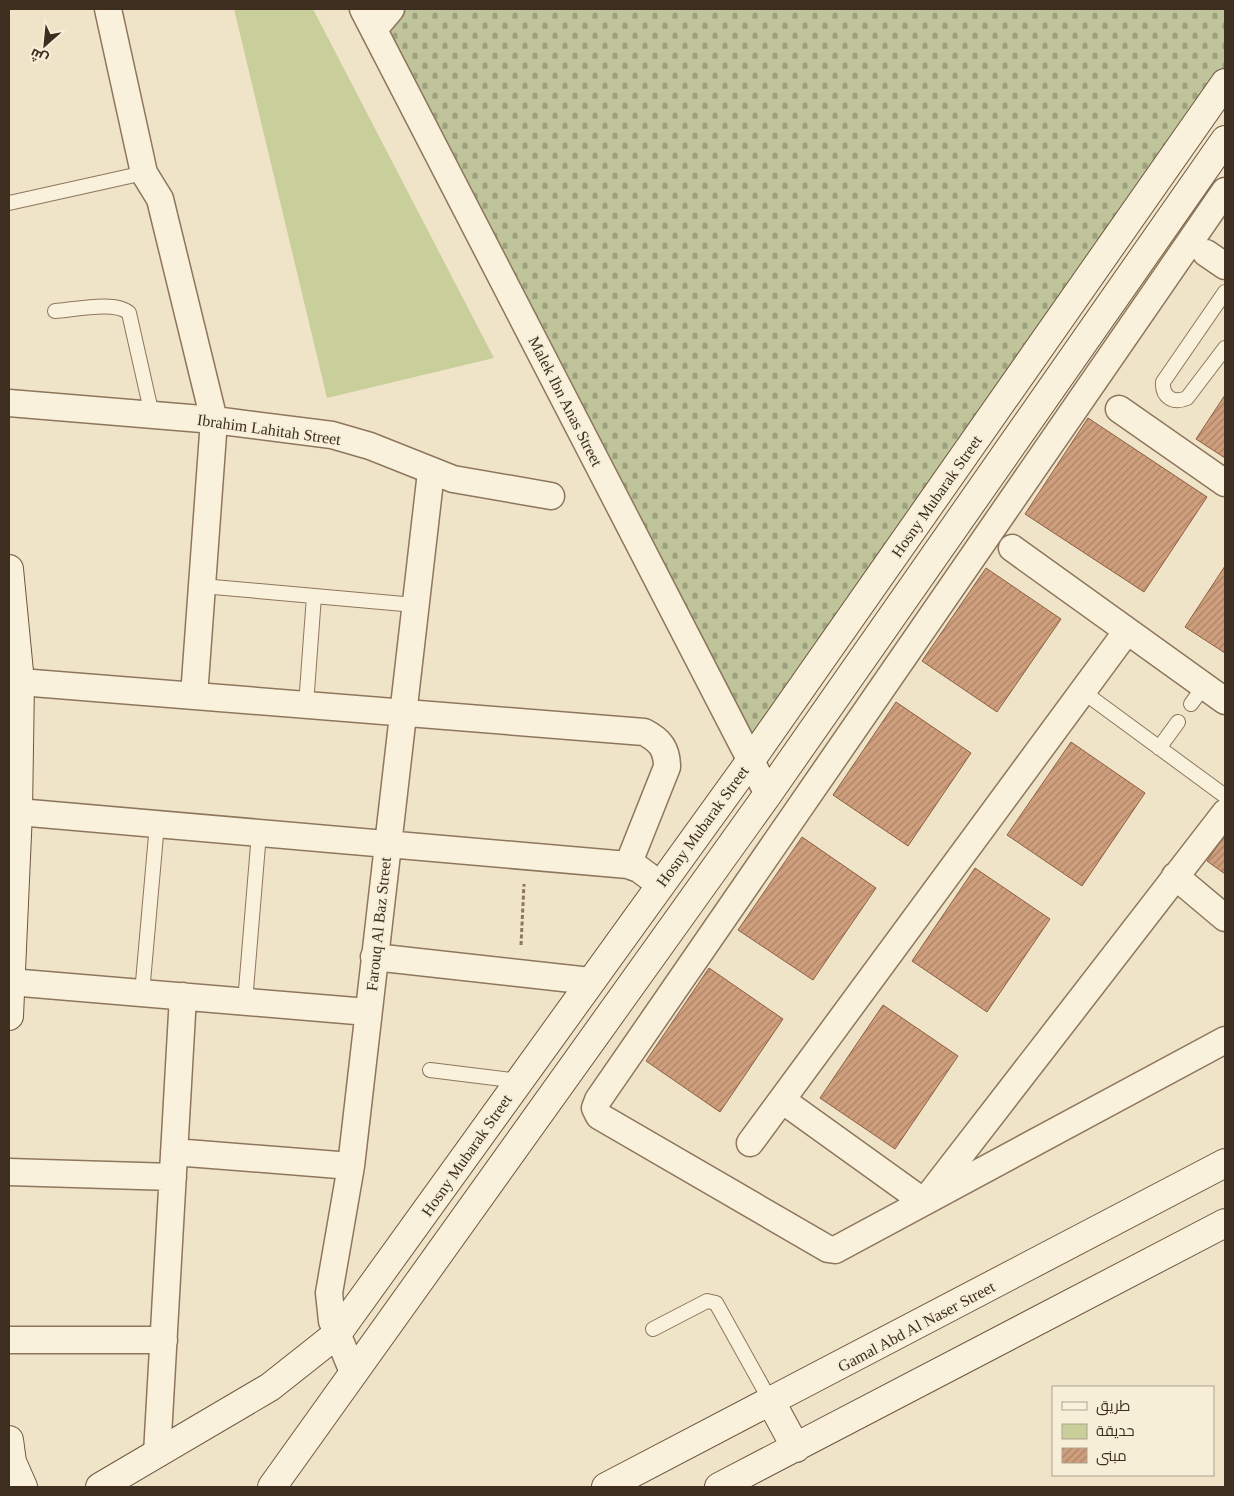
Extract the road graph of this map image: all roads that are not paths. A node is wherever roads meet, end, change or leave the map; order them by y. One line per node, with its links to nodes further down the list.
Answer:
1 (108, 9): 6 (street)
2 (391, 9): 3 (street)
3 (368, 19): 33 (street, Malek Ibn Anas Street)
4 (1225, 83): 33 (street, Hosny Mubarak Street)
5 (1225, 140): 34 (street, Hosny Mubarak Street)
6 (144, 173): 8 (lane); 15 (street)
7 (1225, 191): 63 (street)
8 (9, 203)
9 (1225, 292): 11 (lane)
10 (55, 311): 14 (lane)
11 (1225, 348)
12 (9, 403): 14 (street, Ibrahim Lahitah Street)
13 (1119, 409): 17 (street)
14 (152, 415): 15 (street, Ibrahim Lahitah Street)
15 (214, 420): 16 (street, Ibrahim Lahitah Street); 21 (street)
16 (431, 472): 18 (street, Ibrahim Lahitah Street); 23 (street, Farouq Al Baz Street)
17 (1225, 483)
18 (551, 496)
19 (1012, 548): 24 (street)
20 (9, 570): 25 (street)
21 (202, 586): 22 (lane); 27 (street)
22 (314, 596): 23 (lane); 29 (lane)
23 (415, 605): 30 (street, Farouq Al Baz Street)
24 (1127, 631): 26 (street); 28 (street)
25 (20, 682): 27 (street); 36 (street)
26 (1082, 691): 32 (lane); 56 (street)
27 (194, 696): 29 (street)
28 (1225, 701)
29 (306, 705): 30 (street)
30 (401, 713): 40 (street, Farouq Al Baz Street); 41 (street)
31 (1178, 722): 32 (lane)
32 (1160, 748): 35 (lane)
33 (751, 760): 34 (street, Malek Ibn Anas Street); 43 (street, Hosny Mubarak Street)
34 (768, 794): 69 (street, Hosny Mubarak Street)
35 (1225, 796)
36 (18, 812): 38 (street); 47 (street)
37 (1225, 812): 42 (street)
38 (157, 824): 39 (street); 48 (lane)
39 (259, 833): 40 (street); 50 (lane)
40 (387, 844): 41 (street); 45 (street, Farouq Al Baz Street)
41 (628, 865): 43 (street)
42 (1176, 876): 44 (street); 63 (street)
43 (659, 884): 46 (street, Hosny Mubarak Street)
44 (1225, 918)
45 (374, 957): 46 (street); 51 (street, Farouq Al Baz Street)
46 (590, 981): 55 (street, Hosny Mubarak Street)
47 (10, 982): 48 (street); 52 (street)
48 (142, 993): 49 (street)
49 (183, 996): 50 (street); 58 (street)
50 (244, 1002): 51 (street)
51 (368, 1012): 60 (street, Farouq Al Baz Street)
52 (9, 1016)
53 (1225, 1040): 63 (street)
54 (430, 1070): 55 (lane)
55 (520, 1081): 66 (street, Hosny Mubarak Street)
56 (782, 1100): 57 (street); 63 (street)
57 (750, 1143)
58 (174, 1152): 60 (street); 62 (street)
59 (1225, 1163): 70 (street, Gamal Abd Al Naser Street)
60 (350, 1166): 66 (street, Farouq Al Baz Street)
61 (9, 1172): 62 (street)
62 (173, 1177): 68 (street)
63 (924, 1202)
64 (1225, 1223): 72 (street)
65 (653, 1329): 70 (lane)
66 (337, 1334): 69 (street, Farouq Al Baz Street); 73 (street, Hosny Mubarak Street)
67 (9, 1340): 68 (street)
68 (164, 1340): 73 (street)
69 (354, 1372): 76 (street, Hosny Mubarak Street)
70 (771, 1402): 72 (street); 77 (street, Gamal Abd Al Naser Street)
71 (9, 1440): 74 (street)
72 (796, 1448): 78 (street)
73 (158, 1454): 75 (street, Hosny Mubarak Street)
74 (23, 1487)
75 (100, 1487)
76 (272, 1487)
77 (606, 1487)
78 (719, 1487)

